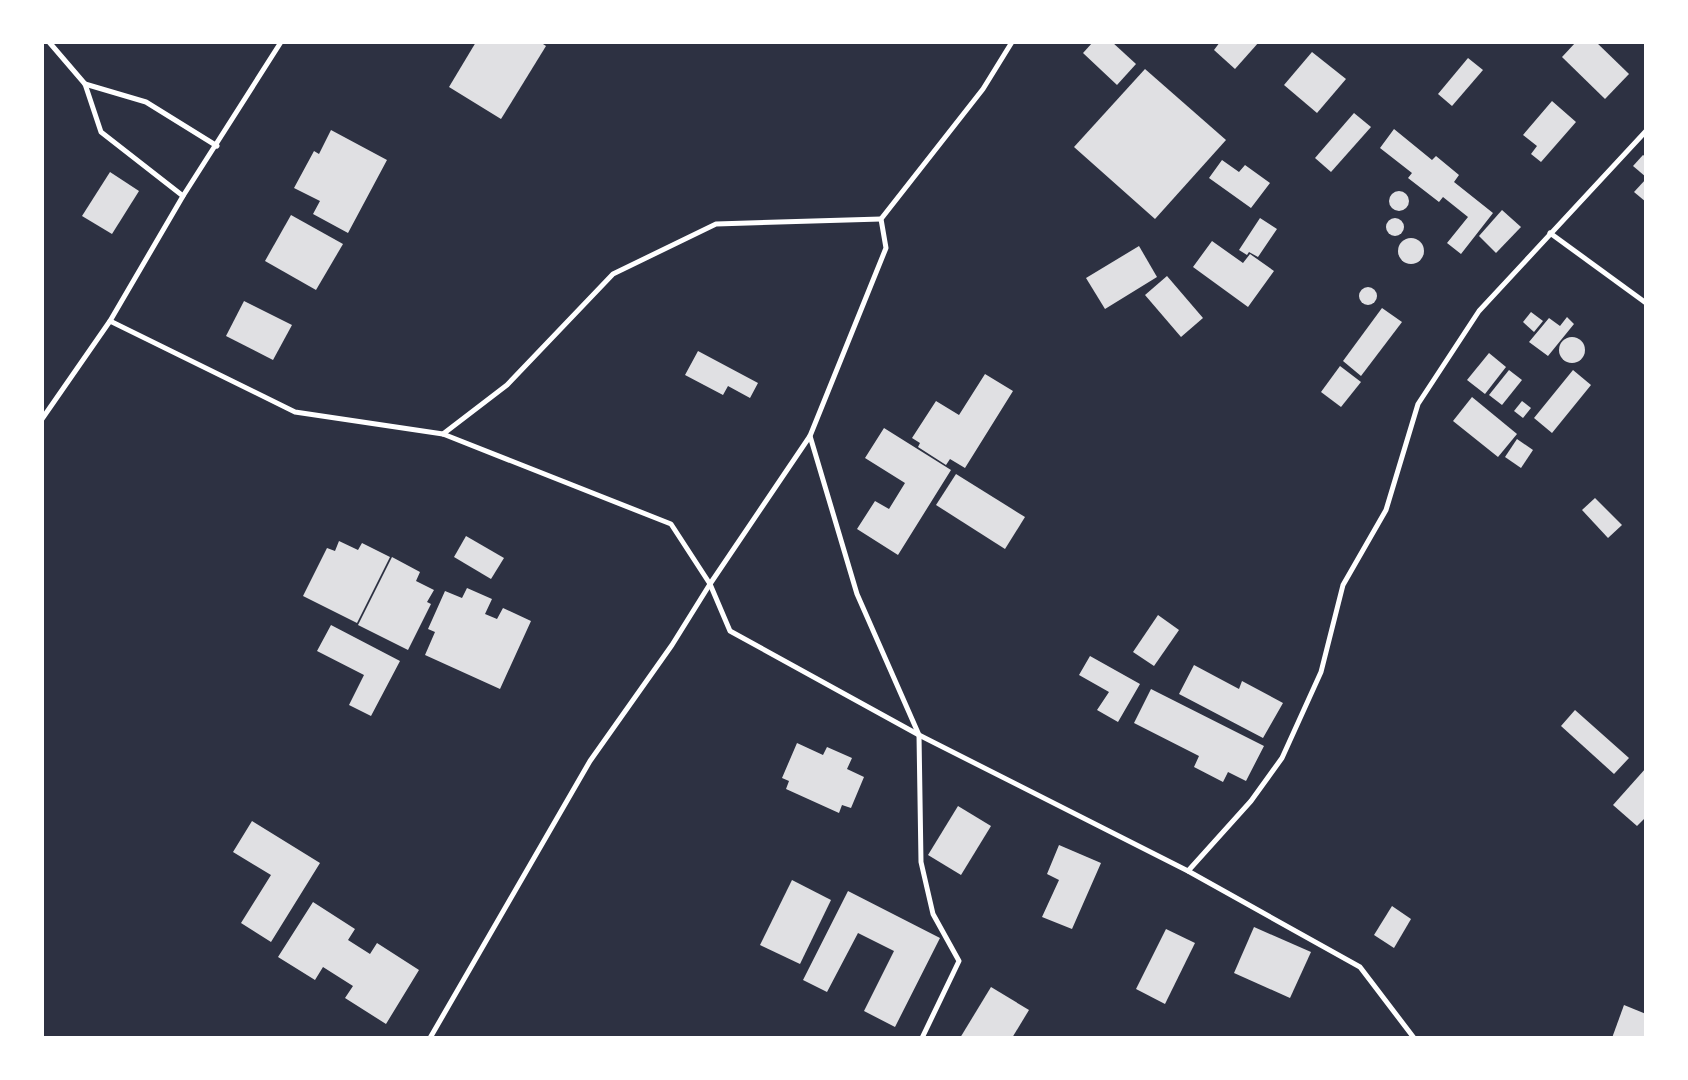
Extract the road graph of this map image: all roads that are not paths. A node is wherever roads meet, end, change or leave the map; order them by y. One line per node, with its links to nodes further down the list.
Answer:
1 (49, 42): 4 (street)
2 (281, 42): 6 (street)
3 (1012, 42): 8 (street)
4 (85, 84): 6 (street); 7 (street)
5 (1646, 131): 9 (street)
6 (217, 146): 7 (street)
7 (183, 196): 11 (street)
8 (881, 219): 13 (street); 14 (street)
9 (1550, 233): 10 (street); 17 (street)
10 (1646, 303)
11 (110, 321): 12 (street); 13 (street)
12 (42, 419)
13 (443, 434): 15 (street)
14 (810, 436): 15 (street); 16 (street)
15 (710, 584): 16 (street); 18 (street)
16 (919, 735): 17 (street); 19 (street)
17 (1188, 872): 20 (street)
18 (430, 1038)
19 (922, 1038)
20 (1414, 1038)

